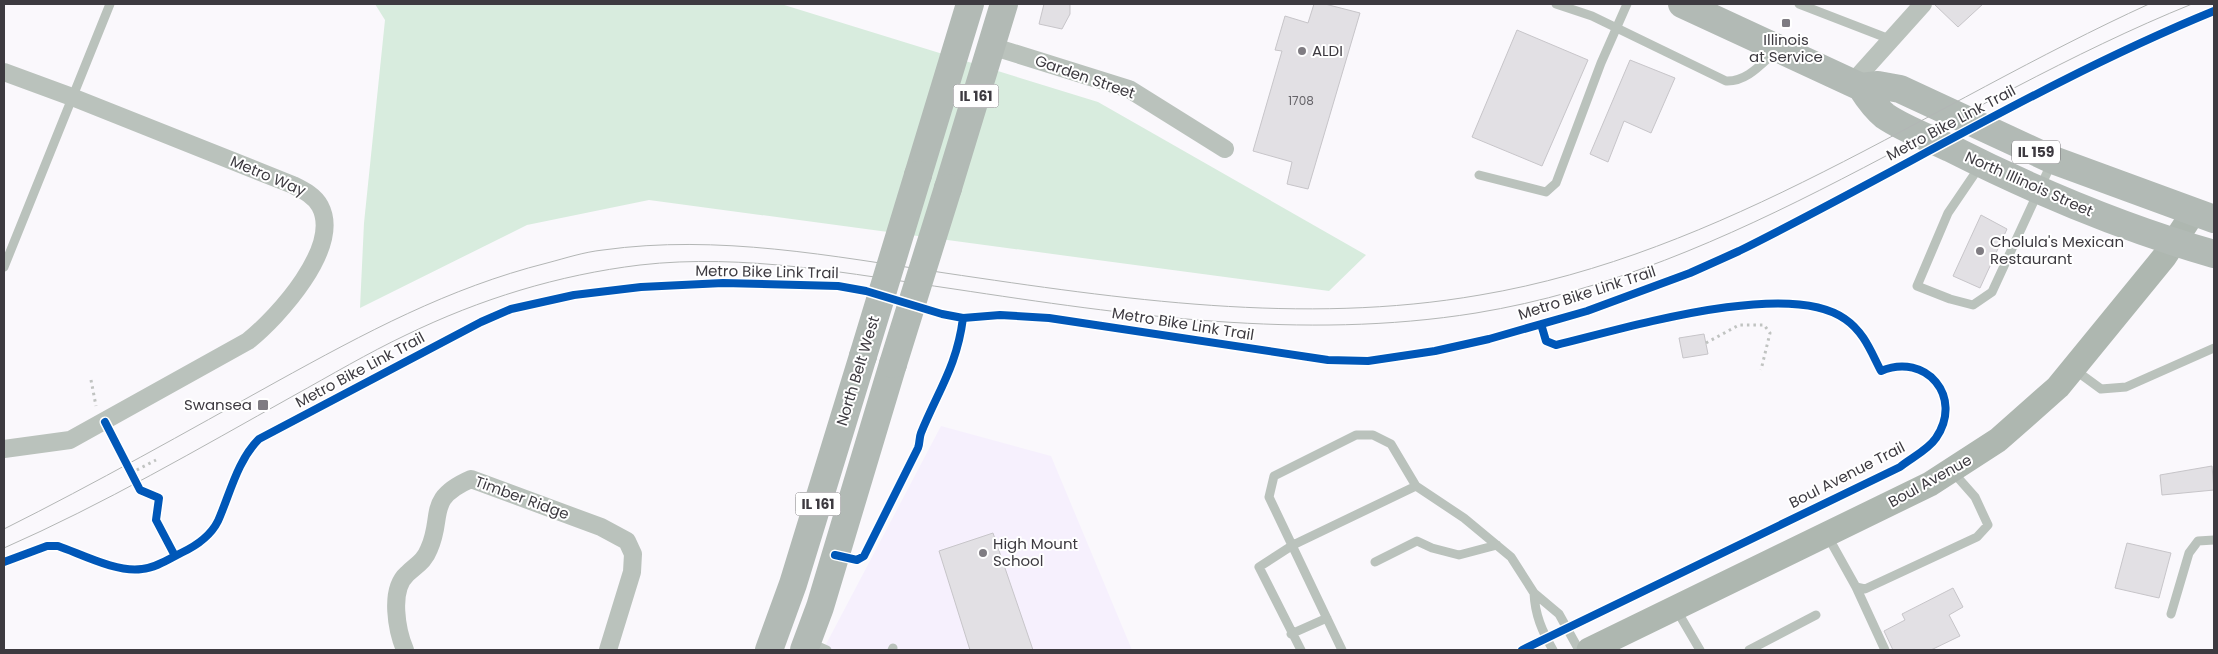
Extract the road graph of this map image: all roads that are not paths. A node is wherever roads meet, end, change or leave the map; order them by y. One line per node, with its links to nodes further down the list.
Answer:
1 (110, 4): 15 (lane)
2 (970, 4): 45 (main road, North Belt West / IL 161, bridge)
3 (1004, 4): 11 (main road, IL 161)
4 (1556, 4): 9 (lane)
5 (1627, 4): 9 (lane)
6 (1682, 4): 12 (main road, North Illinois Street / IL 159)
7 (1799, 4): 10 (lane)
8 (1923, 4): 10 (street)
9 (1616, 28): 12 (lane); 19 (lane)
10 (1892, 40): 14 (street)
11 (991, 46): 16 (street, Garden Street); 42 (main road, IL 161, bridge)
12 (1778, 49): 14 (main road, North Illinois Street / IL 159)
13 (4, 72): 15 (street, Metro Way)
14 (1856, 85): 17 (main road, North Illinois Street / IL 159); 18 (main road, North Illinois Street / IL 159)
15 (72, 97): 24 (lane); 27 (street, Metro Way)
16 (1225, 149)
17 (2053, 160): 20 (lane); 21 (main road, North Illinois Street / IL 159)
18 (1981, 163): 20 (main road, North Illinois Street / IL 159); 20 (lane)
19 (1479, 175)
20 (2039, 190): 22 (main road, North Illinois Street / IL 159)
21 (2204, 216): 22 (street, Boul Avenue)
22 (2174, 242): 23 (main road, North Illinois Street / IL 159); 26 (street, Boul Avenue)
23 (2214, 254)
24 (4, 267)
25 (2214, 348): 26 (lane)
26 (2073, 368): 28 (street, Boul Avenue)
27 (4, 449)
28 (1951, 470): 30 (street, Boul Avenue); 35 (lane)
29 (1416, 486): 32 (lane); 32 (lane); 33 (lane)
30 (1826, 535): 35 (lane); 37 (street, Boul Avenue)
31 (2214, 540): 38 (lane)
32 (1292, 545): 40 (lane); 41 (lane)
33 (1497, 545): 34 (lane); 36 (lane)
34 (1375, 562)
35 (1856, 587): 53 (lane)
36 (1534, 592): 48 (lane); 49 (lane)
37 (1676, 609): 50 (street, Boul Avenue); 51 (lane)
38 (2171, 614)
39 (1816, 615): 52 (lane)
40 (1327, 618): 41 (lane); 47 (lane)
41 (1291, 634): 46 (lane)
42 (813, 647)
43 (405, 650): 44 (street, Timber Ridge)
44 (608, 650)
45 (769, 650)
46 (1301, 650)
47 (1342, 650)
48 (1553, 650)
49 (1579, 650)
50 (1589, 650)
51 (1700, 650)
52 (1749, 650)
53 (1886, 650)

